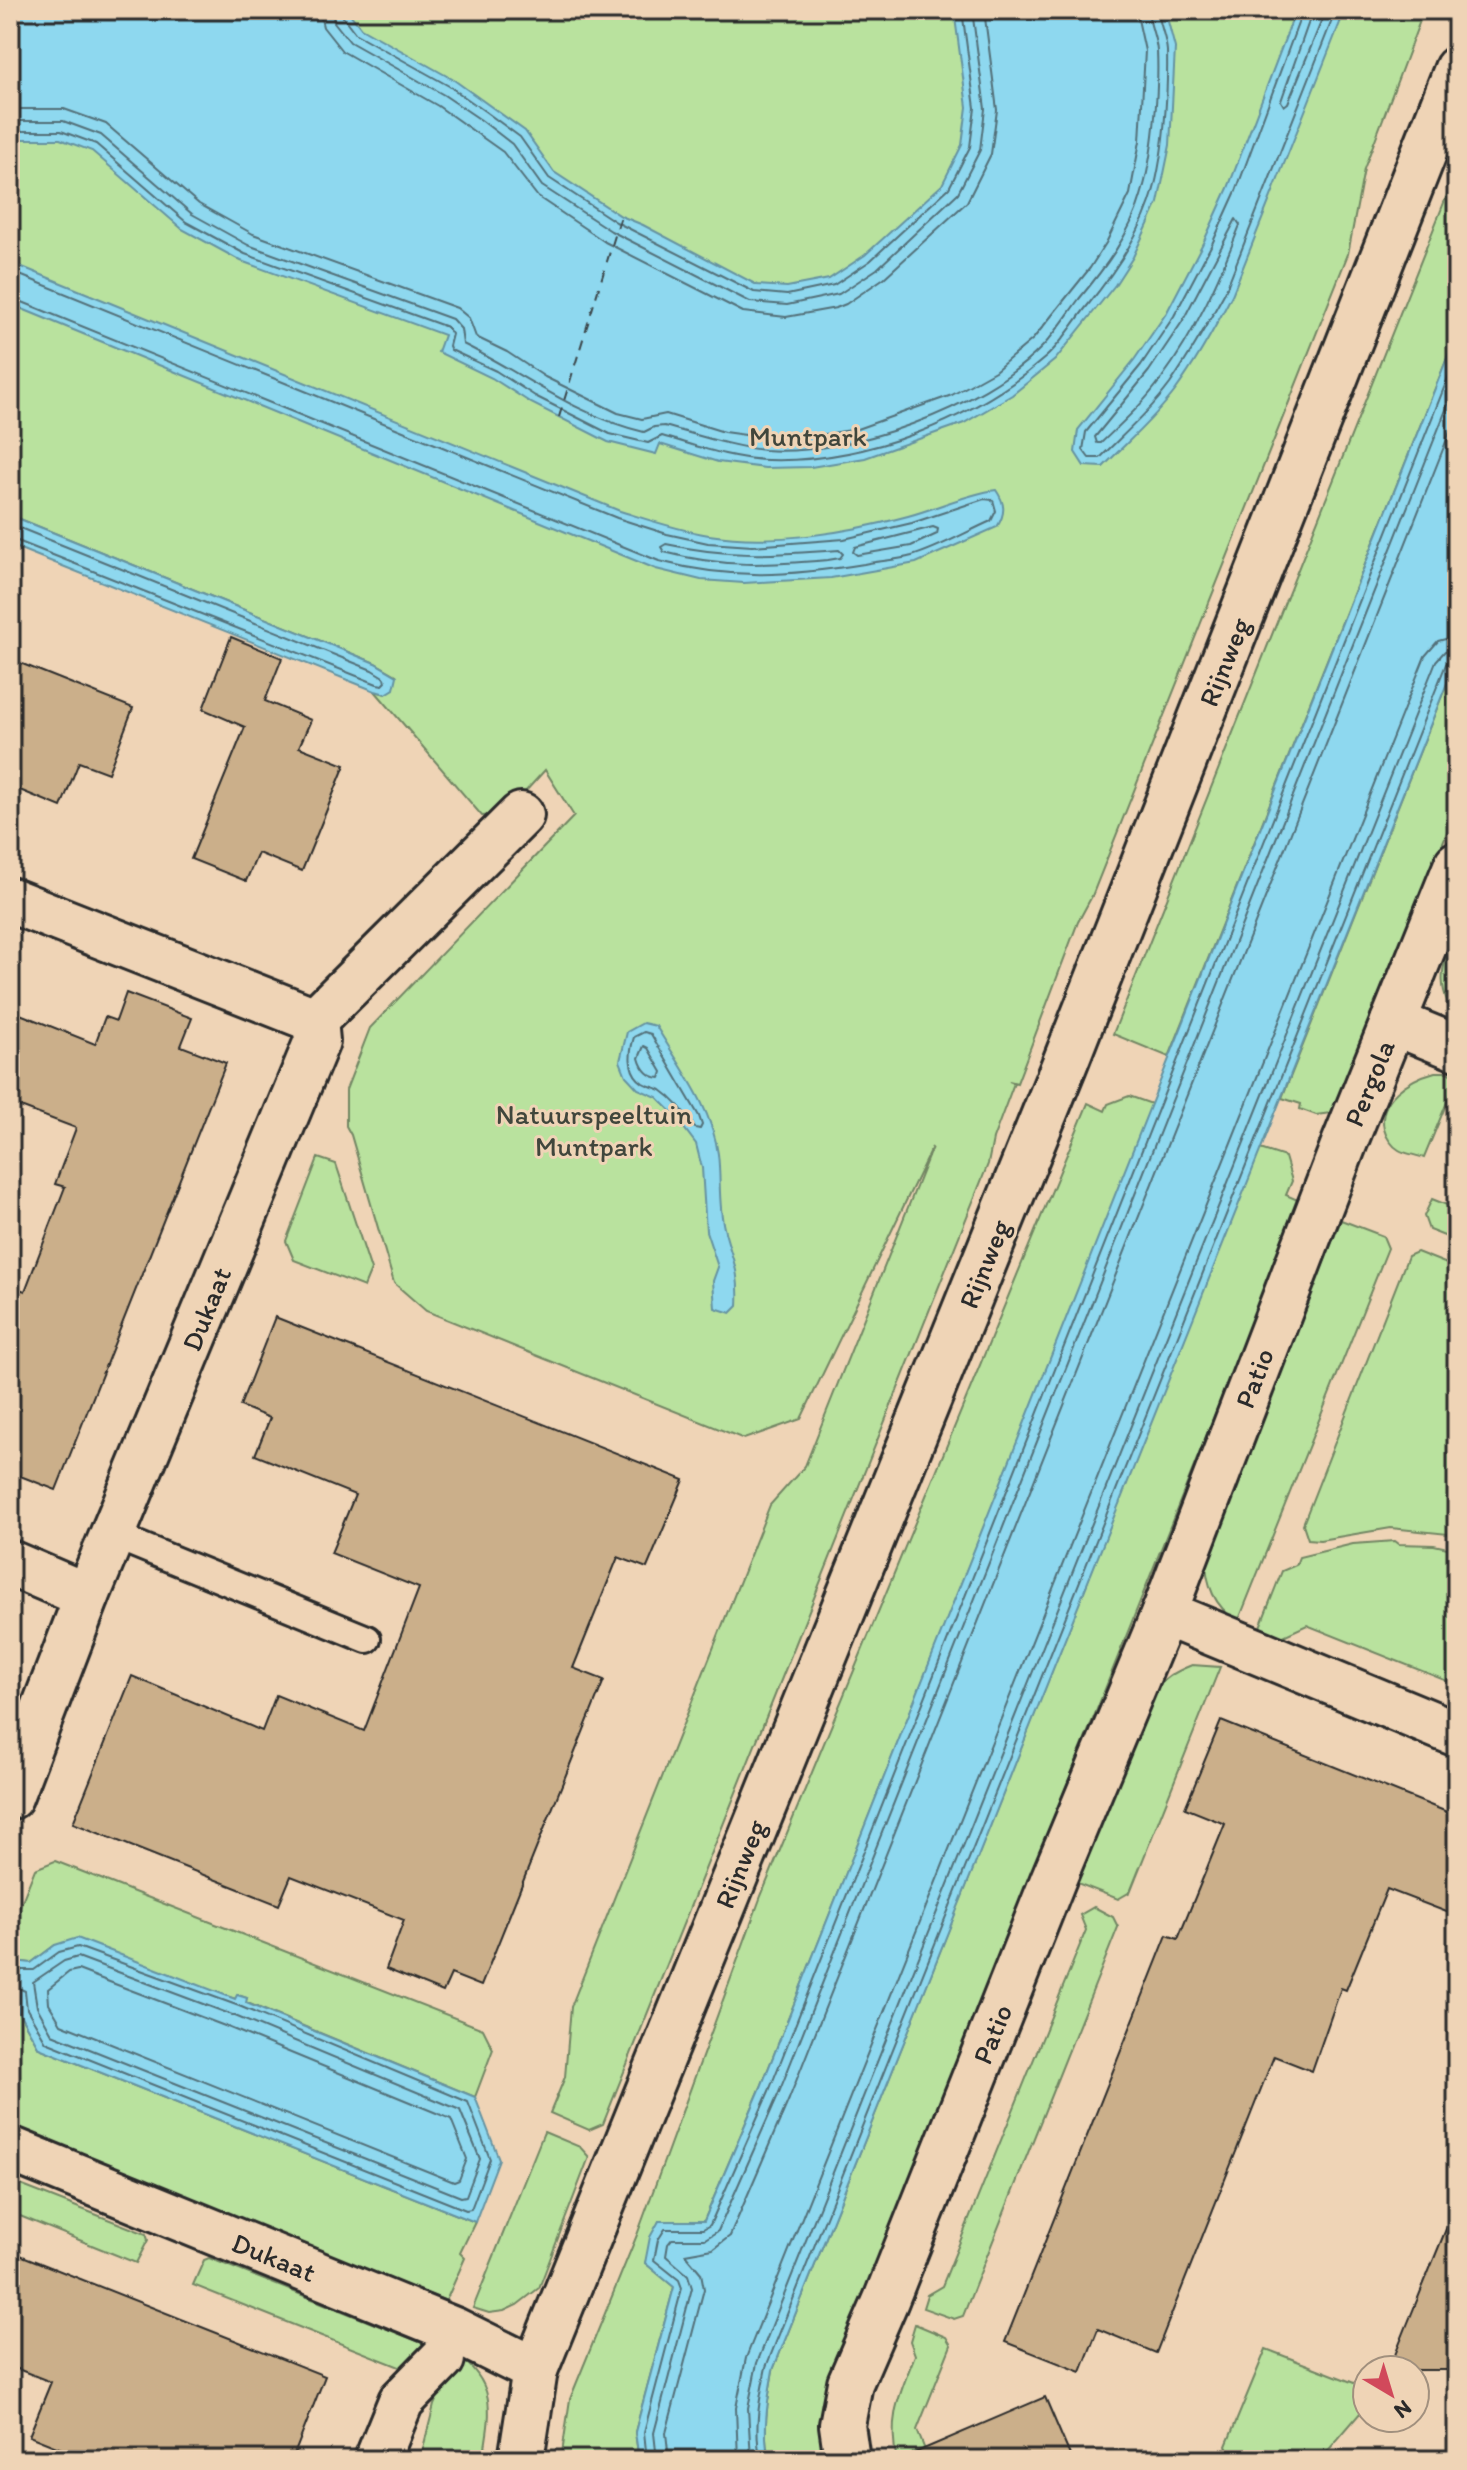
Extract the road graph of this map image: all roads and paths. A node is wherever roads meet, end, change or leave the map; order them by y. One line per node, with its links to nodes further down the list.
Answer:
1 (1457, 69): 18 (street, Rijnweg)
2 (521, 815): 5 (street)
3 (1457, 864): 6 (street, Pergola)
4 (10, 900): 5 (street)
5 (315, 1020): 9 (street, Dukaat)
6 (1393, 1022): 7 (street, Pergola); 8 (street, Pergola)
7 (1457, 1048)
8 (1344, 1144): 12 (street, Patio)
9 (113, 1535): 11 (street, Dukaat); 13 (lane)
10 (10, 1563): 11 (street)
11 (87, 1596): 15 (street, Dukaat)
12 (1164, 1613): 14 (street); 21 (street, Patio)
13 (367, 1639)
14 (1457, 1734)
15 (10, 1797)
16 (10, 2149): 18 (street, Dukaat)
17 (442, 2359): 19 (street)
18 (535, 2370): 20 (street, Rijnweg)
19 (377, 2460)
20 (521, 2460)
21 (847, 2460)

